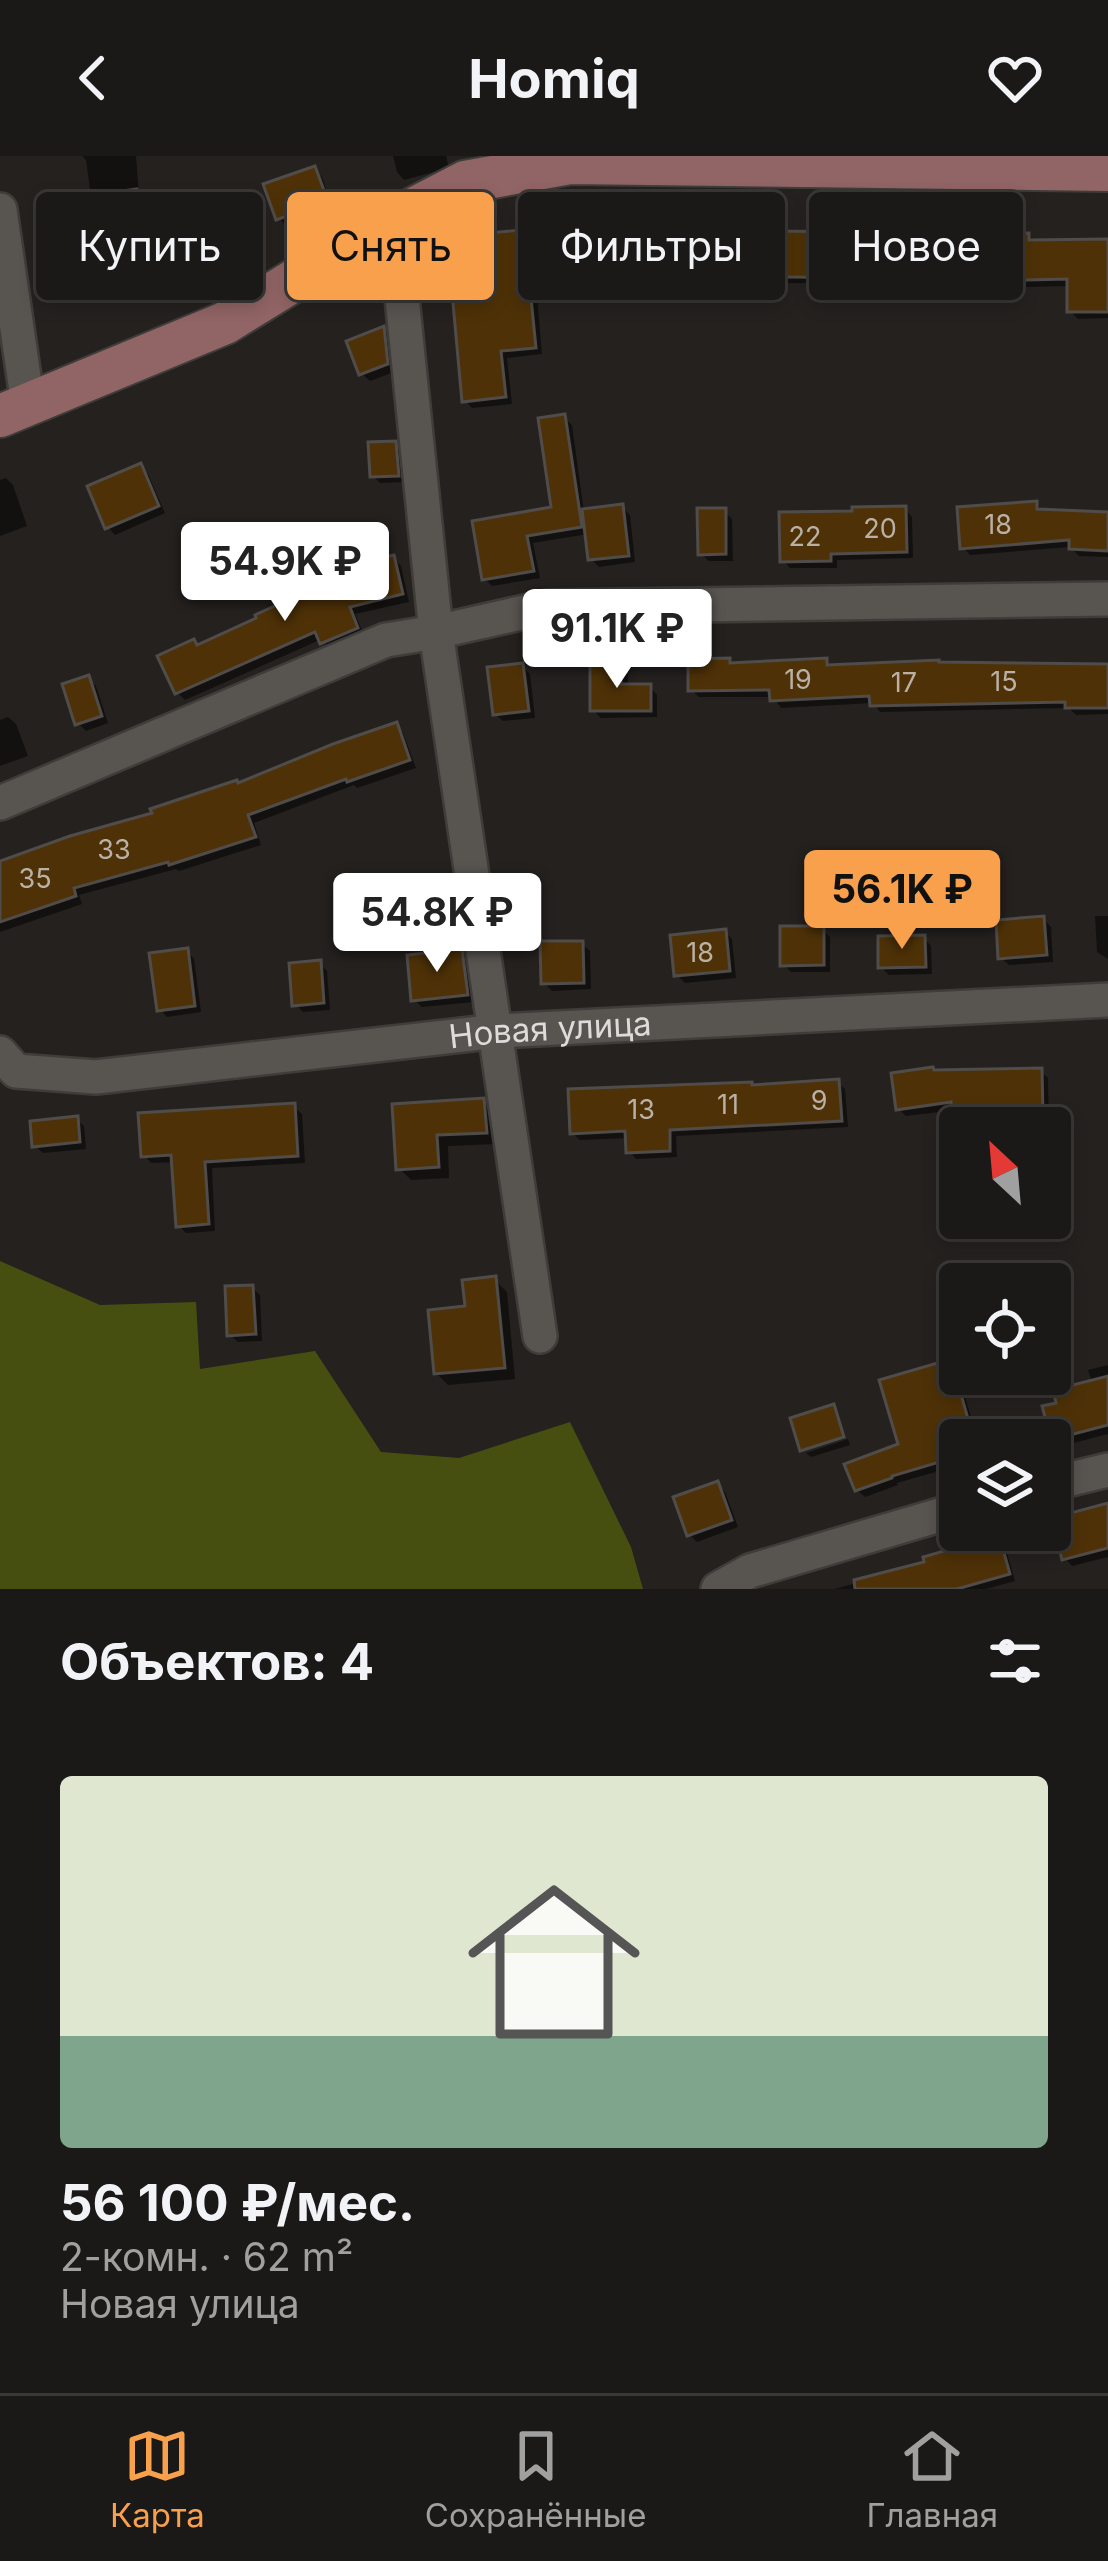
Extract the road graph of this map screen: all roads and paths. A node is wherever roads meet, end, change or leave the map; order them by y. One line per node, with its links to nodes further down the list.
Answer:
1 (1108, 170): 2 (main road)
2 (446, 192)
3 (0, 210): 6 (street)
4 (287, 285): 6 (main road)
5 (402, 300): 8 (street)
6 (14, 410)
7 (1108, 599): 8 (street)
8 (436, 632): 9 (street); 11 (street)
9 (0, 803)
10 (1108, 1000): 11 (street, Новая улица)
11 (497, 1031): 12 (street, Новая улица); 13 (street)
12 (0, 1053)
13 (540, 1336)
14 (1108, 1470): 15 (street)
15 (1071, 1479)
16 (939, 1515): 17 (street)
17 (718, 1589)

